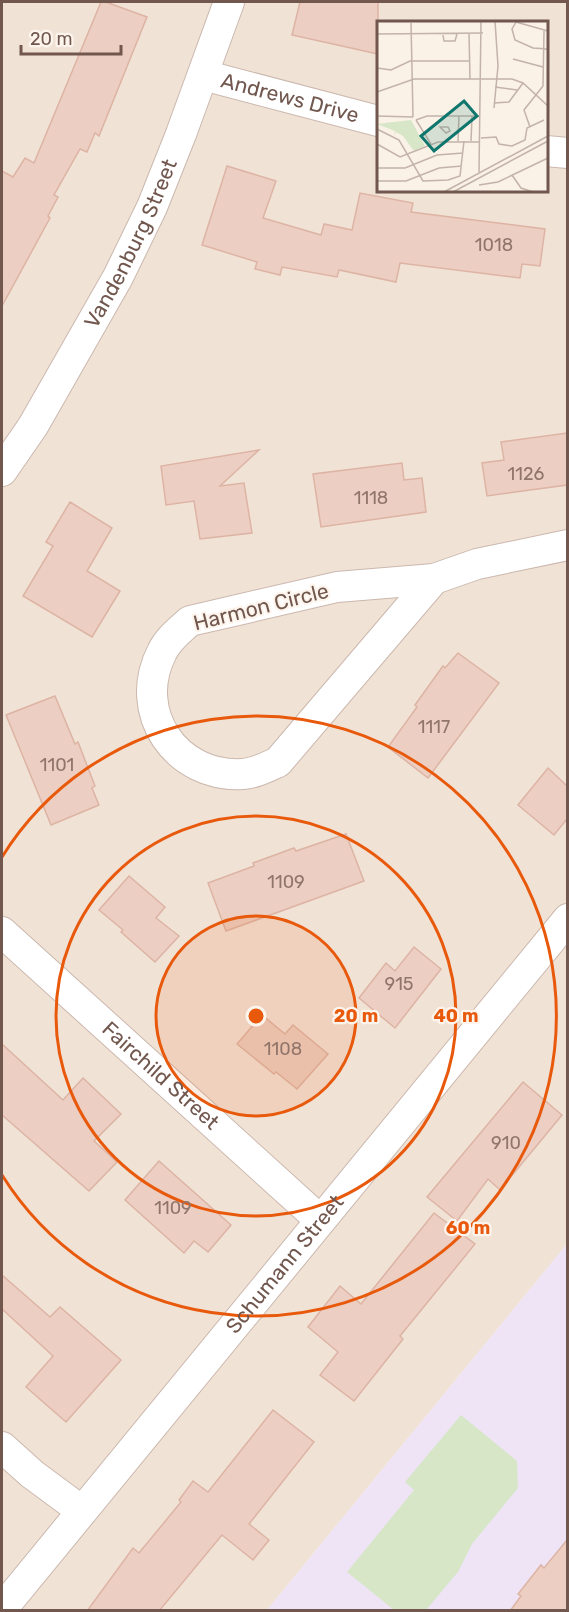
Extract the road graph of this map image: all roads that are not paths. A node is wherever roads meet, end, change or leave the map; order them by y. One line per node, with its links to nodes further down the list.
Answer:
1 (229, 2): 2 (street, Vandenburg Street)
2 (203, 75): 3 (street, Andrews Drive); 6 (street, Vandenburg Street)
3 (377, 121)
4 (548, 151): 5 (street)
5 (567, 153)
6 (2, 471)
7 (567, 544): 8 (street, Harmon Circle)
8 (434, 579): 8 (street, Harmon Circle)
9 (567, 919): 11 (street, Schumann Street)
10 (2, 932): 11 (street, Fairchild Street)
11 (320, 1220): 13 (street, Schumann Street)
12 (2, 1447): 13 (street)
13 (82, 1511): 14 (street, Schumann Street)
14 (2, 1609)

